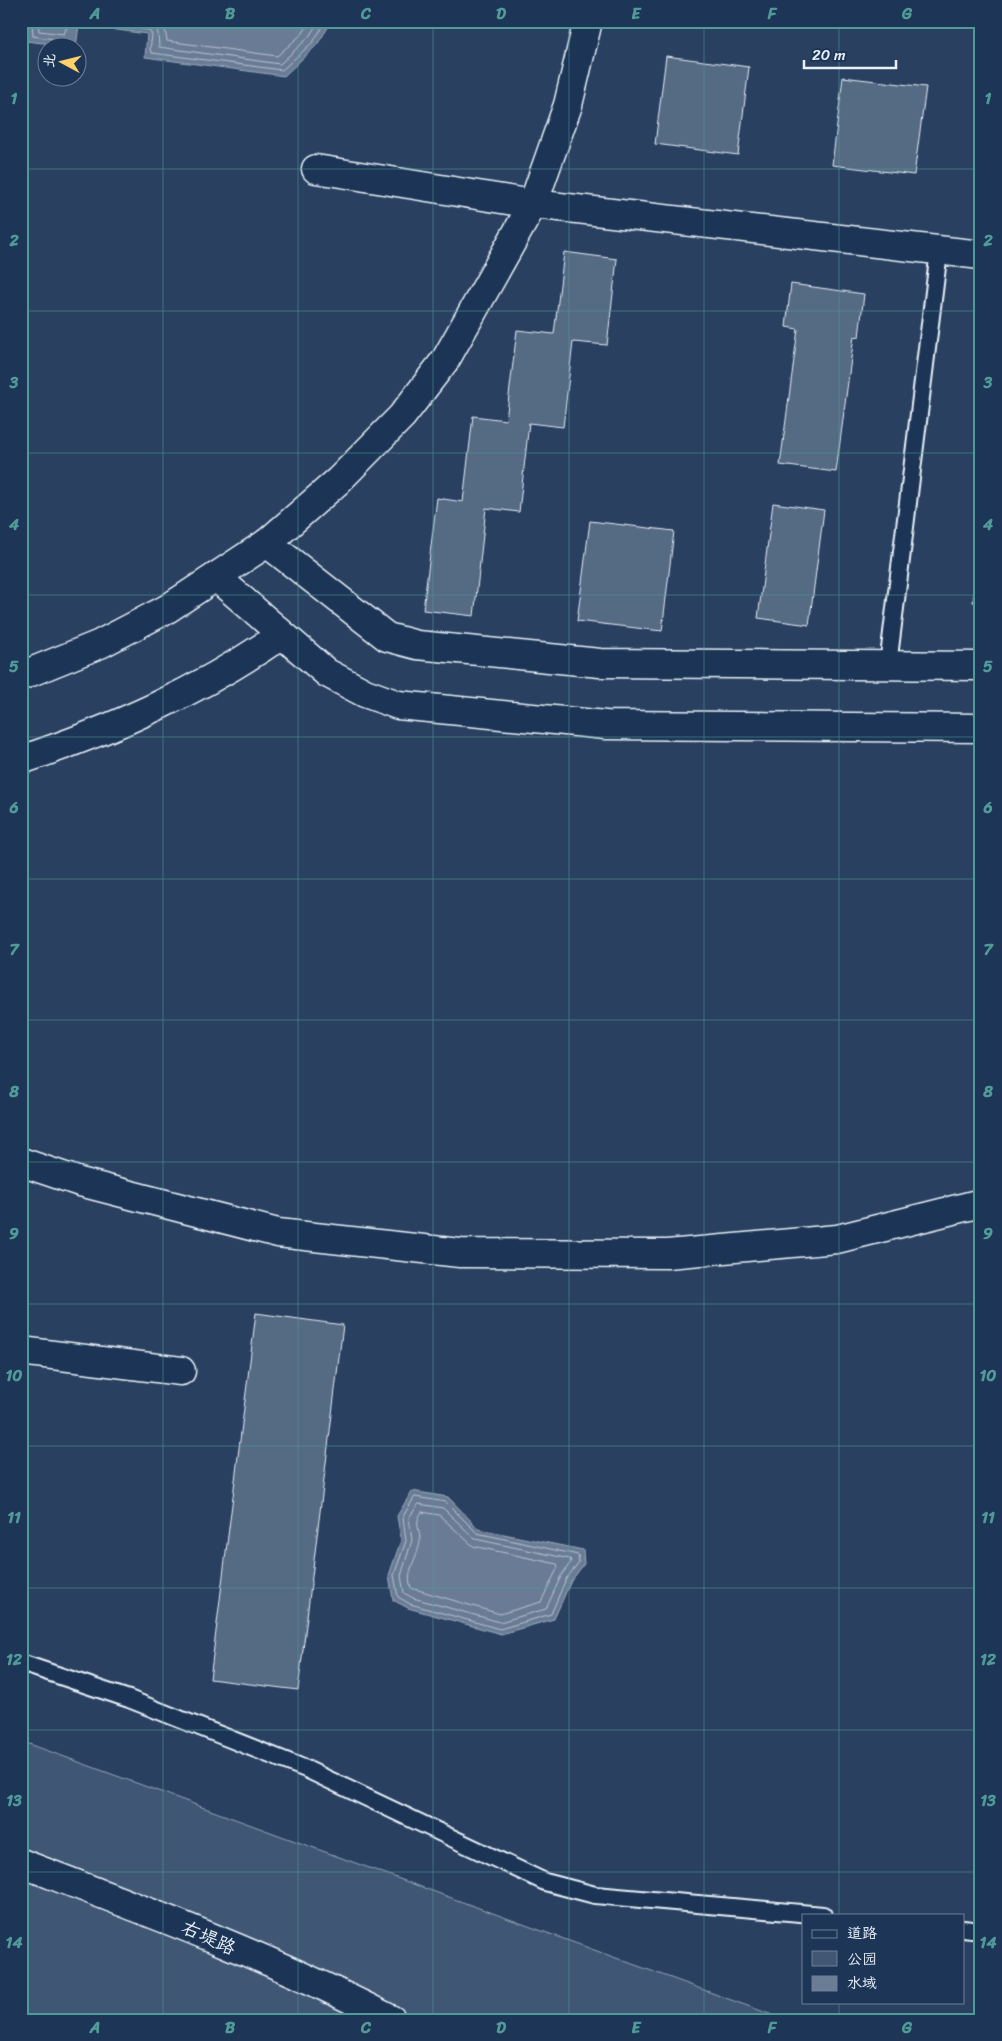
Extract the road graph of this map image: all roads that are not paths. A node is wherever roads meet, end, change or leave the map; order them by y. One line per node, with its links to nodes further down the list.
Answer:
1 (588, 21): 3 (street)
2 (316, 169): 3 (street)
3 (533, 204): 4 (street); 6 (street)
4 (939, 251): 5 (street); 9 (lane)
5 (981, 256)
6 (266, 543): 7 (street); 9 (street)
7 (216, 577): 8 (street); 11 (street)
8 (281, 635): 12 (street); 13 (street)
9 (888, 665): 10 (street)
10 (981, 666)
11 (21, 676)
12 (981, 728)
13 (21, 760)
14 (21, 1162): 15 (street)
15 (981, 1203)
16 (21, 1351): 17 (street)
17 (181, 1371)
18 (21, 1663): 20 (lane)
19 (21, 1863): 23 (street, 右堤路)
20 (812, 1914)
21 (964, 1929): 22 (lane)
22 (981, 1931)
23 (392, 2020)

